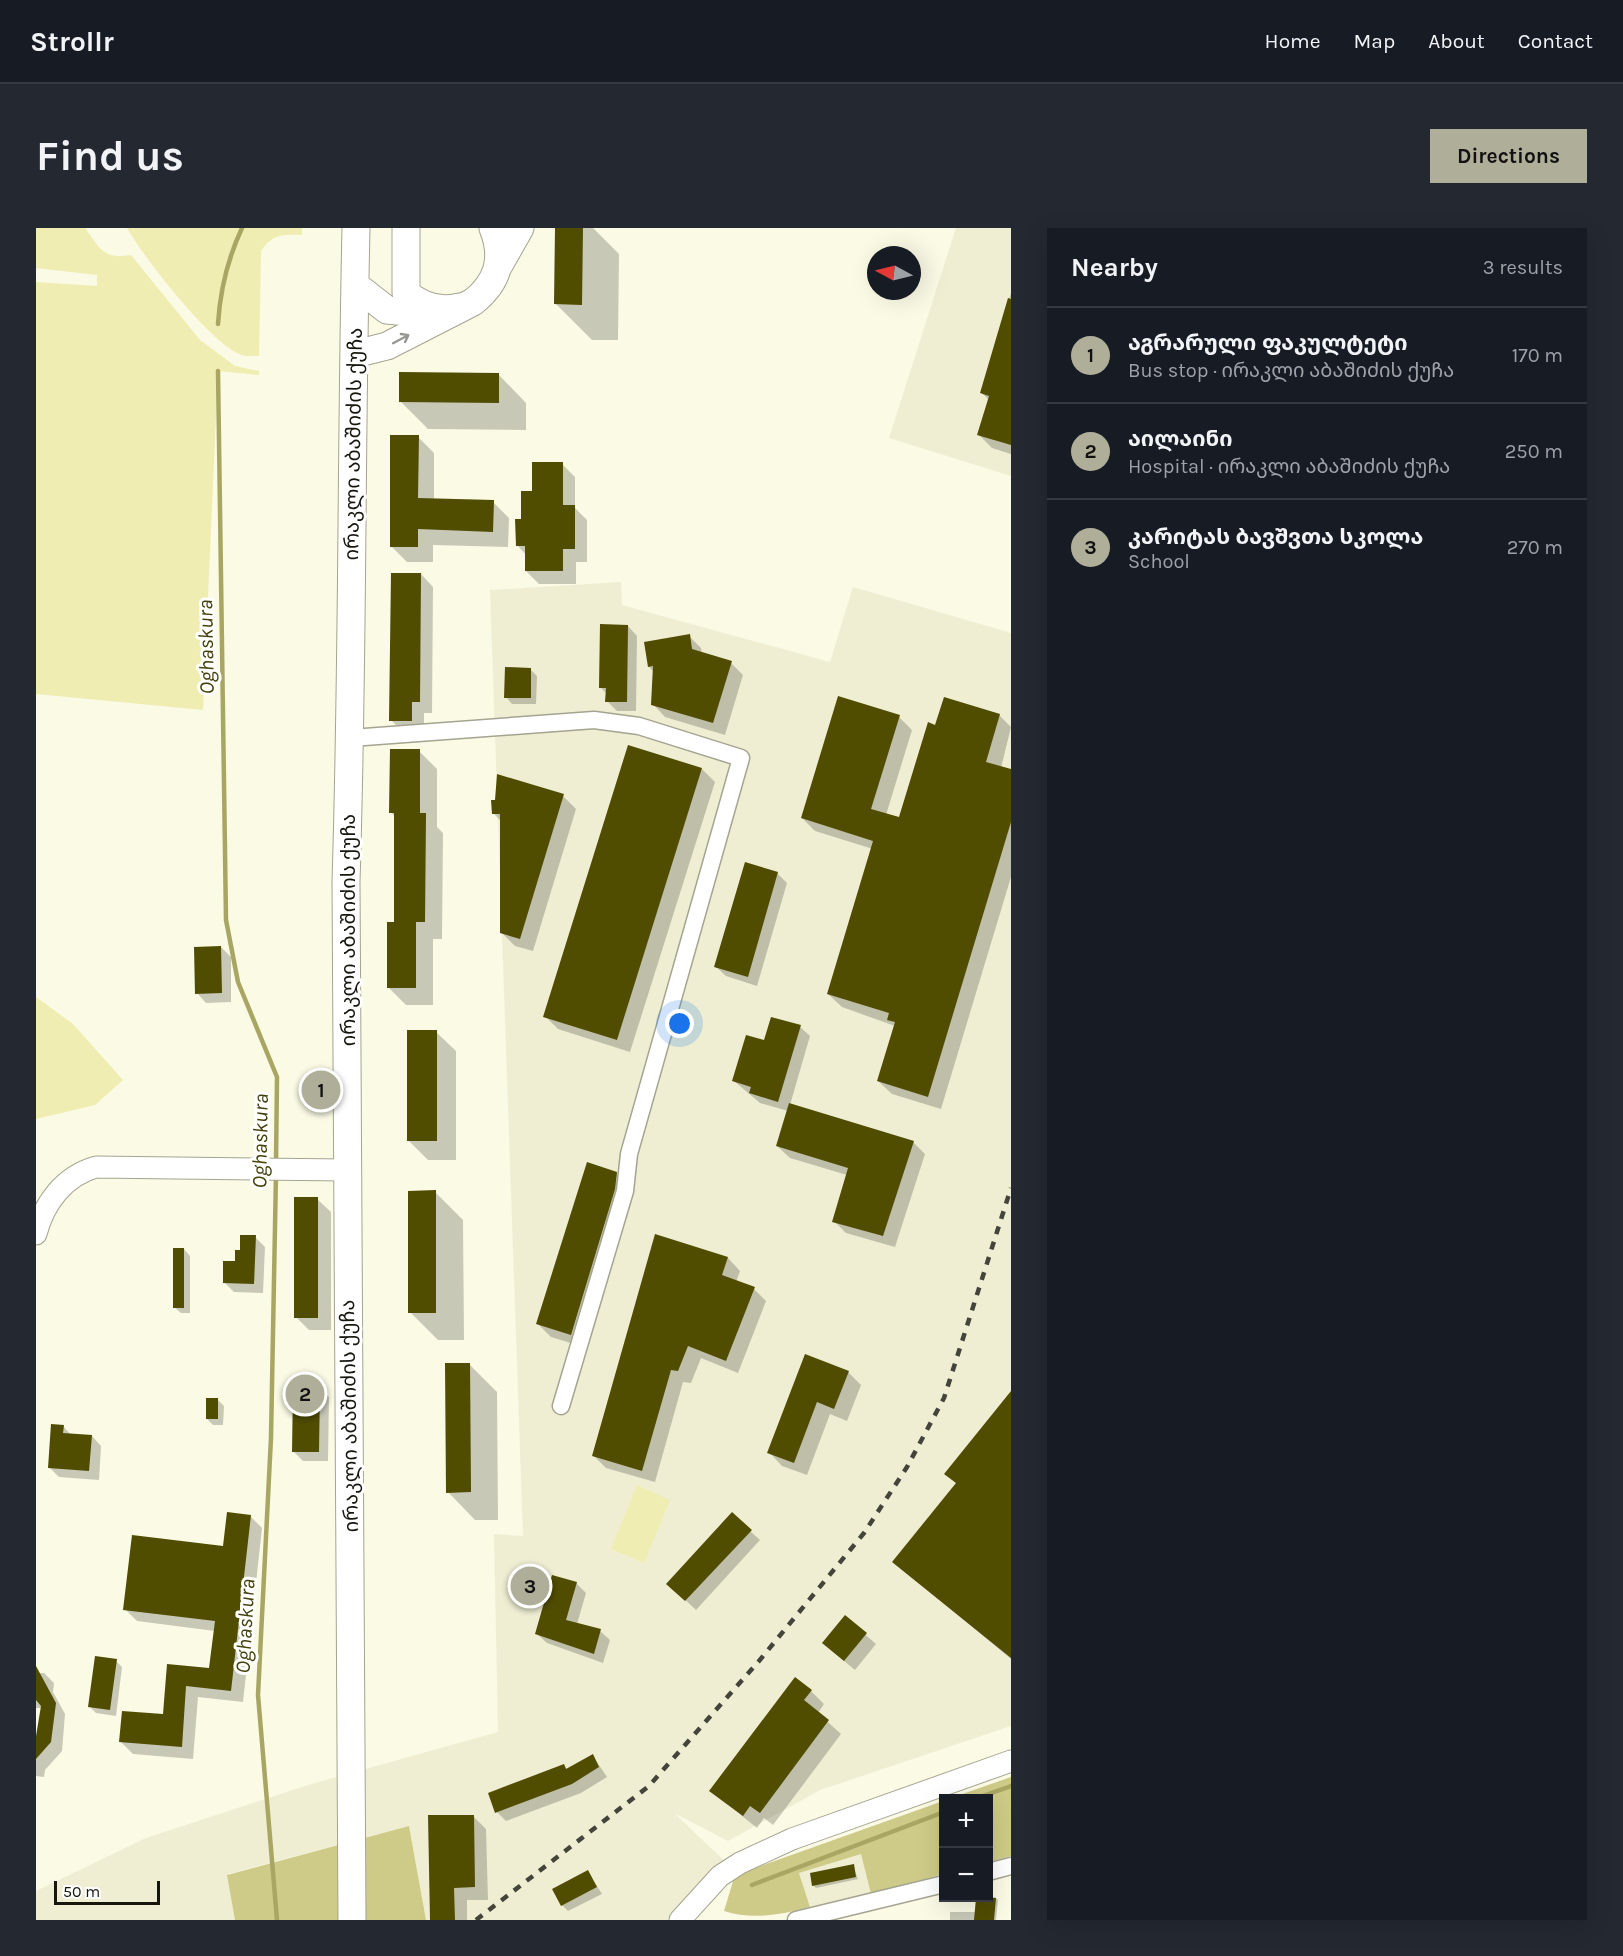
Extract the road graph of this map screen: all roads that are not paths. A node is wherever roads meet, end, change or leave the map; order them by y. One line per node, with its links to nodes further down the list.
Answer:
1 (356, 228): 6 (main road, ირაკლი აბაშიძის ქუჩა)
2 (406, 228): 7 (main road)
3 (493, 228): 5 (main road)
4 (520, 228): 5 (main road)
5 (499, 265): 7 (main road)
6 (355, 285): 7 (main road); 8 (main road, ირაკლი აბაშიძის ქუჩა)
7 (455, 311): 8 (main road, one-way to 7)
8 (356, 354): 9 (main road, ირაკლი აბაშიძის ქუჩა)
9 (351, 738): 10 (main road, ირაკლი აბაშიძის ქუჩა); 12 (street)
10 (347, 1170): 11 (street); 17 (main road, ირაკლი აბაშიძის ქუჩა)
11 (36, 1234)
12 (561, 1406)
13 (1011, 1761): 18 (street)
14 (1011, 1866): 15 (street)
15 (993, 1871)
16 (939, 1885): 19 (street)
17 (352, 1920)
18 (680, 1920)
19 (796, 1920)

